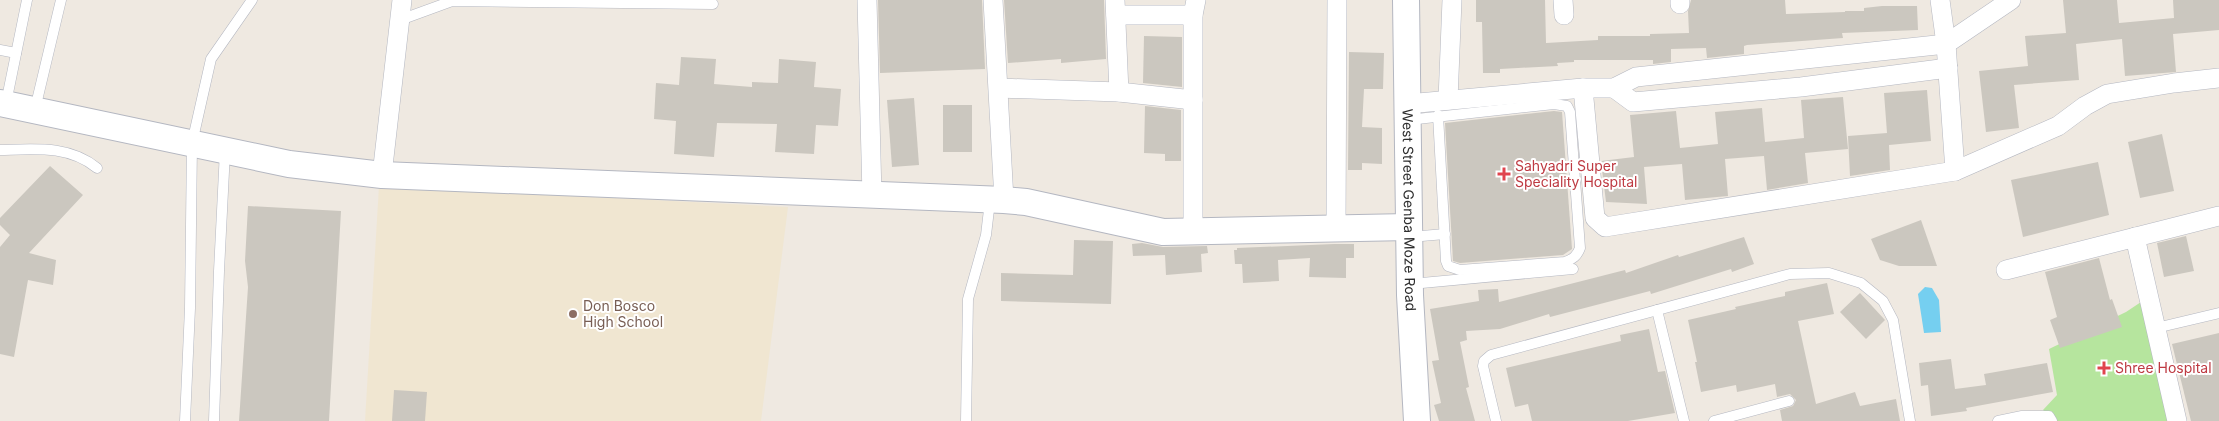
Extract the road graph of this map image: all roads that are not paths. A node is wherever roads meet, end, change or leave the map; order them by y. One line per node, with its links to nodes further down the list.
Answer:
1 (27, 0): 18 (lane)
2 (61, 0): 27 (lane)
3 (252, 0): 29 (lane)
4 (402, 0): 15 (street)
5 (867, 0): 35 (street)
6 (993, 0): 21 (street)
7 (1337, 0): 38 (street)
8 (1406, 0): 28 (street, West Street Genba Moze Road)
9 (1452, 0): 28 (street)
10 (1940, 0): 16 (street)
11 (2011, 0): 16 (street)
12 (713, 4): 15 (lane)
13 (1116, 8): 14 (street); 24 (street)
14 (1194, 8): 25 (street)
15 (400, 20): 34 (street)
16 (1946, 44): 19 (street); 23 (street)
17 (0, 50): 18 (lane)
18 (16, 54): 26 (lane)
19 (1948, 68): 23 (street); 33 (street)
20 (2219, 78): 33 (street)
21 (999, 88): 24 (street); 36 (street)
22 (1583, 88): 23 (street); 28 (street); 33 (street)
23 (1614, 88)
24 (1119, 92): 25 (street)
25 (1192, 100): 39 (street)
26 (1, 103): 27 (street)
27 (35, 109): 29 (street)
28 (1426, 111): 40 (street, West Street Genba Moze Road); 41 (lane); 41 (lane)
29 (192, 143): 31 (street); 50 (lane)
30 (0, 150): 32 (lane)
31 (225, 150): 34 (street); 51 (lane)
32 (98, 168)
33 (1955, 171)
34 (382, 175): 35 (street)
35 (872, 196): 36 (street)
36 (997, 200): 39 (street); 52 (lane)
37 (2219, 216): 42 (street)
38 (1336, 229): 39 (street); 40 (street)
39 (1193, 233)
40 (1417, 233): 41 (lane); 45 (street, West Street Genba Moze Road)
41 (1445, 234)
42 (2135, 237): 44 (street); 48 (street)
43 (1573, 269): 45 (lane)
44 (2006, 270)
45 (1410, 284): 53 (street, West Street Genba Moze Road)
46 (1657, 310): 54 (lane); 55 (lane); 57 (lane)
47 (2219, 313): 48 (lane)
48 (2156, 328): 60 (street)
49 (1789, 401): 56 (lane)
50 (185, 421)
51 (214, 421)
52 (966, 421)
53 (1417, 421)
54 (1496, 421)
55 (1684, 421)
56 (1714, 421)
57 (1910, 421)
58 (1998, 421): 59 (lane)
59 (2052, 421)
60 (2177, 421)

